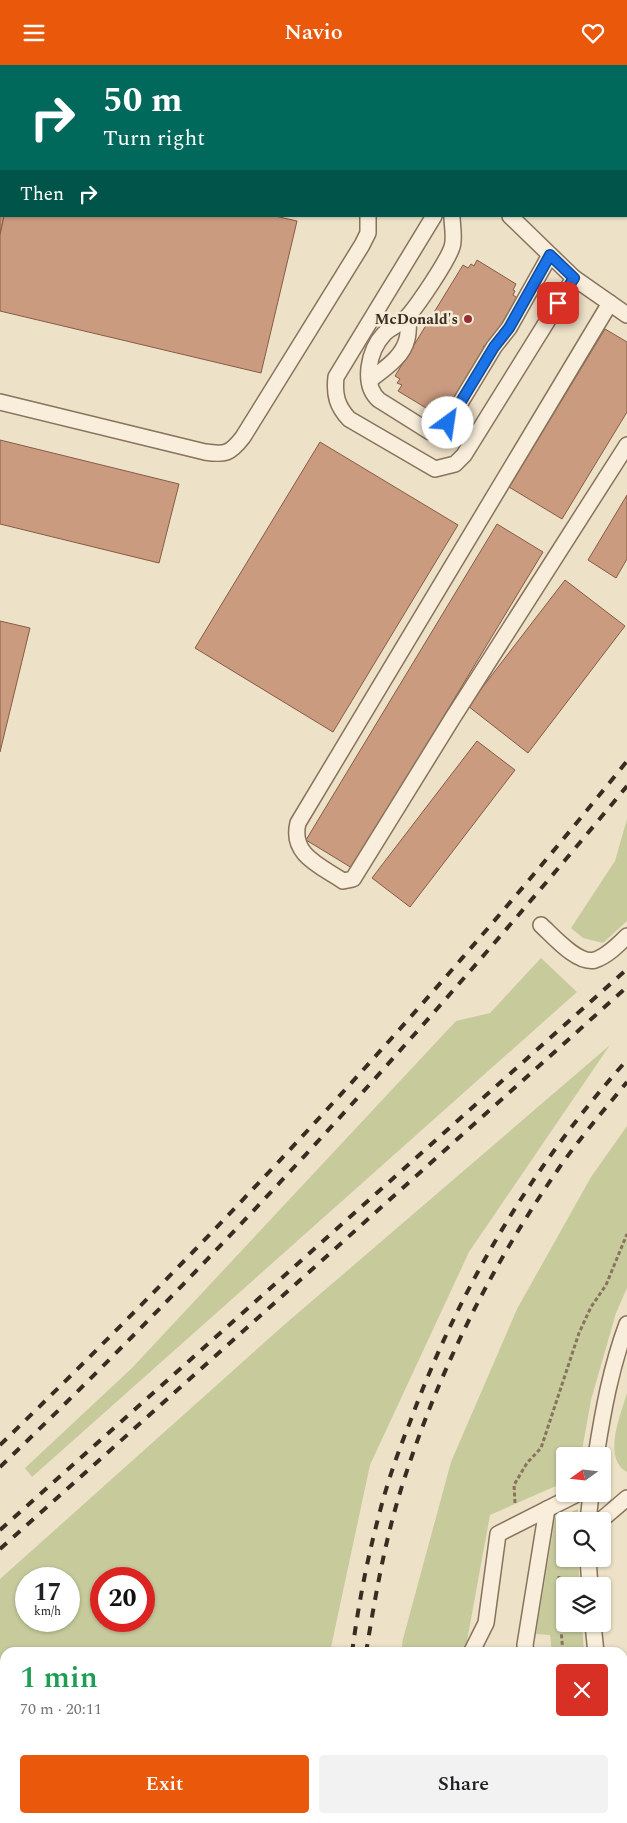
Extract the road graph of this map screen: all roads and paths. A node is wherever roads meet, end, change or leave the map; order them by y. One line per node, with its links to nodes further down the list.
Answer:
1 (368, 217): 11 (lane)
2 (433, 217): 6 (lane)
3 (452, 217): 8 (lane)
4 (511, 217): 5 (lane)
5 (550, 255): 6 (lane); 10 (lane)
6 (574, 278): 7 (lane)
7 (610, 303): 9 (lane); 12 (lane)
8 (409, 315): 10 (lane); 10 (lane)
9 (627, 315)
10 (370, 380)
11 (0, 402)
12 (627, 445)
13 (541, 925): 14 (lane)
14 (627, 936)
15 (627, 1234): 22 (path)
16 (627, 1324): 17 (lane)
17 (597, 1447)
18 (627, 1497): 21 (lane)
19 (559, 1503): 20 (lane)
20 (547, 1509): 22 (lane); 26 (lane)
21 (610, 1512)
22 (524, 1521): 25 (lane)
23 (558, 1569): 27 (path)
24 (594, 1632): 28 (lane)
25 (474, 1647)
26 (525, 1647)
27 (562, 1647)
28 (595, 1647)

